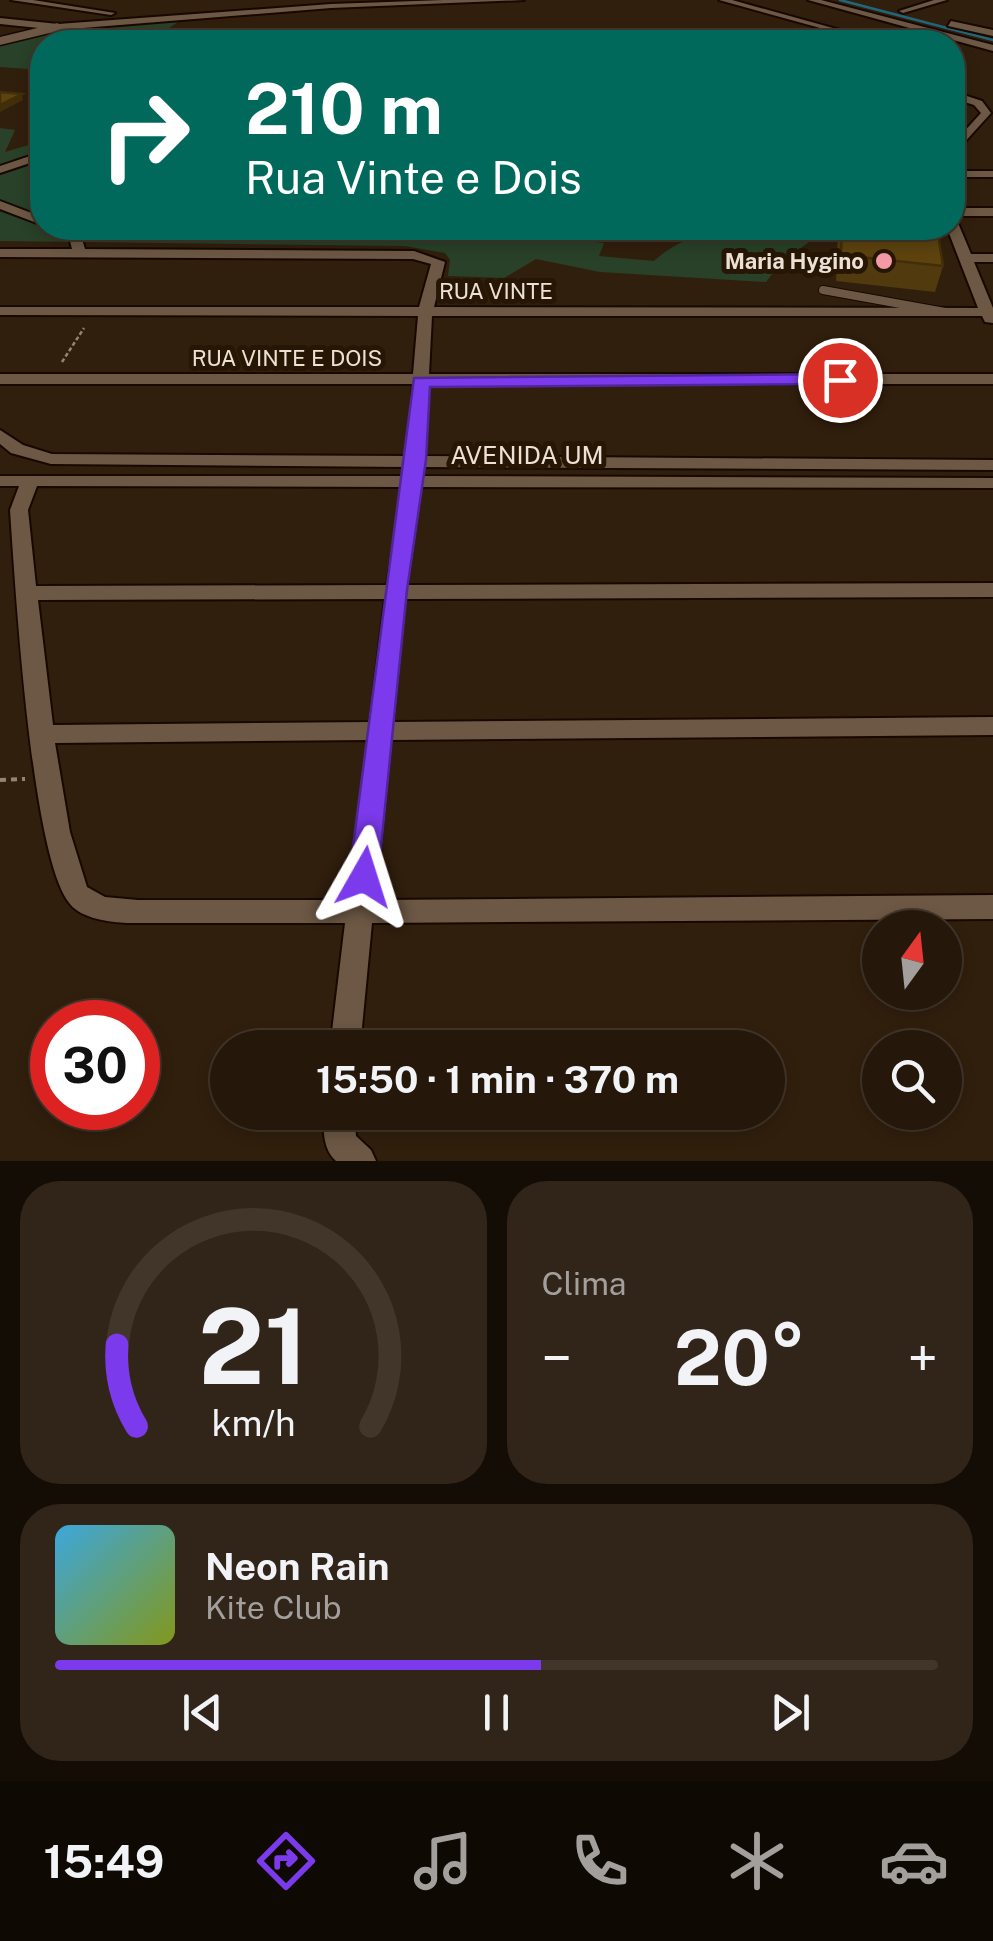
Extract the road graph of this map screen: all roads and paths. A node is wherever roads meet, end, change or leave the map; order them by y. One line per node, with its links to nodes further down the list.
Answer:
1 (172, 0): 10 (street)
2 (281, 0): 10 (street)
3 (520, 0): 9 (street)
4 (723, 0): 23 (street)
5 (812, 0): 24 (street)
6 (860, 0): 11 (street)
7 (943, 0): 11 (street)
8 (12, 2): 12 (street)
9 (350, 2): 10 (street)
10 (258, 11): 15 (street)
11 (903, 11): 13 (street)
12 (106, 12): 15 (street); 18 (street)
13 (922, 16)
14 (993, 17): 20 (street)
15 (152, 18): 18 (street)
16 (0, 21): 21 (street)
17 (940, 21): 20 (street)
18 (95, 22): 21 (street)
19 (993, 25): 25 (street)
20 (959, 26): 25 (street)
21 (58, 28): 22 (street)
22 (49, 30)
23 (834, 30)
24 (925, 30)
25 (977, 30): 26 (street)
26 (993, 33)
27 (30, 34): 28 (street)
28 (0, 38)
29 (965, 41): 30 (street)
30 (981, 45): 31 (street); 32 (street)
31 (993, 48)
32 (965, 50)
33 (965, 98): 34 (street)
34 (965, 138)
35 (30, 159): 36 (street)
36 (0, 170)
37 (965, 174): 38 (street)
38 (993, 174)
39 (0, 205): 42 (street)
40 (965, 212): 41 (street)
41 (993, 212)
42 (30, 216)
43 (77, 240): 46 (street)
44 (959, 240): 47 (street)
45 (0, 253): 46 (street)
46 (79, 253): 53 (street)
47 (967, 258): 48 (street); 54 (street)
48 (993, 258)
49 (823, 290): 52 (lane)
50 (0, 311): 51 (street, RUA VINTE)
51 (94, 311): 53 (street, RUA VINTE); 56 (path)
52 (947, 312): 53 (street, RUA VINTE); 54 (street, RUA VINTE)
53 (425, 313): 58 (street)
54 (990, 316)
55 (0, 379): 56 (street, RUA VINTE E DOIS)
56 (52, 379): 58 (street, RUA VINTE E DOIS)
57 (993, 379): 58 (street, RUA VINTE E DOIS)
58 (421, 382): 62 (street)
59 (0, 435): 60 (street)
60 (17, 449): 62 (street, AVENIDA UM); 63 (street)
61 (993, 464): 62 (street, AVENIDA UM)
62 (414, 470): 64 (street, AVENIDA UM); 65 (street, AVENIDA UM); 66 (street)
63 (0, 478): 64 (street, AVENIDA UM)
64 (32, 479): 68 (street)
65 (993, 483)
66 (396, 590): 67 (street); 68 (street); 70 (street)
67 (993, 590)
68 (30, 593): 71 (street)
69 (993, 726): 70 (street)
70 (380, 728): 71 (street); 73 (street)
71 (43, 734): 73 (street)
72 (993, 907): 73 (street)
73 (359, 914): 74 (street)
74 (347, 1030)
75 (340, 1130): 76 (street)
76 (354, 1157)

